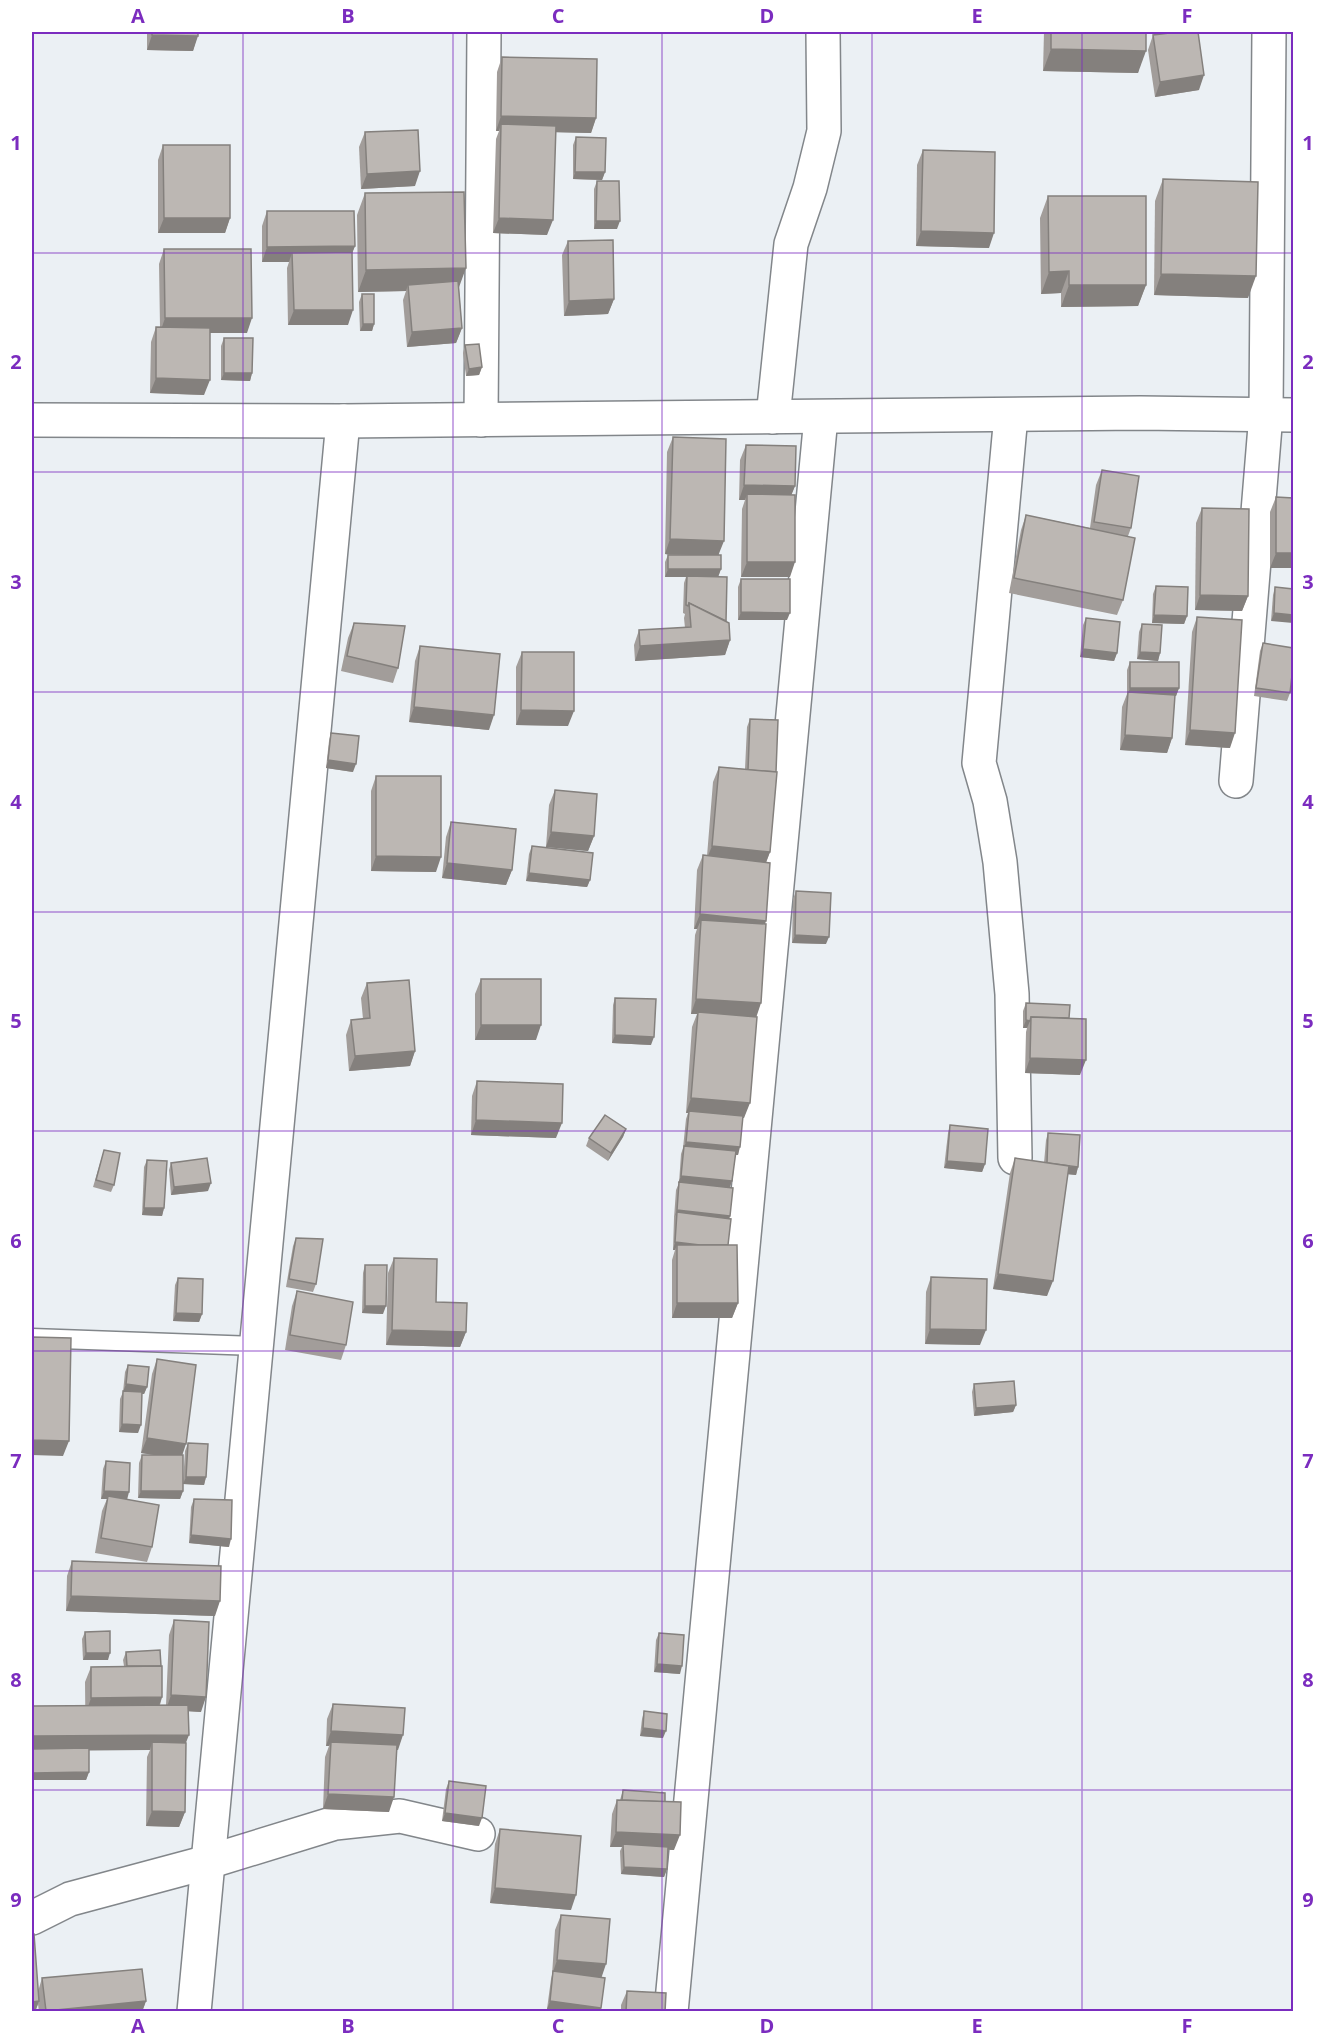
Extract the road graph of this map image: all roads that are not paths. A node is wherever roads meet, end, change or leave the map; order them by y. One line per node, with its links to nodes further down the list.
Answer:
1 (484, 32): 9 (street)
2 (823, 32): 6 (street)
3 (1269, 32): 5 (street)
4 (1011, 415): 5 (street); 7 (street); 12 (street)
5 (1280, 415): 11 (street)
6 (773, 417): 7 (street); 9 (street)
7 (821, 417): 19 (street)
8 (32, 420): 10 (street)
9 (481, 420): 10 (street)
10 (343, 421): 14 (street)
11 (1236, 781)
12 (1014, 1158)
13 (32, 1338): 14 (lane)
14 (256, 1346): 16 (street)
15 (478, 1834): 16 (street)
16 (208, 1862): 17 (street); 18 (street)
17 (32, 1918)
18 (194, 2012)
19 (671, 2012)

